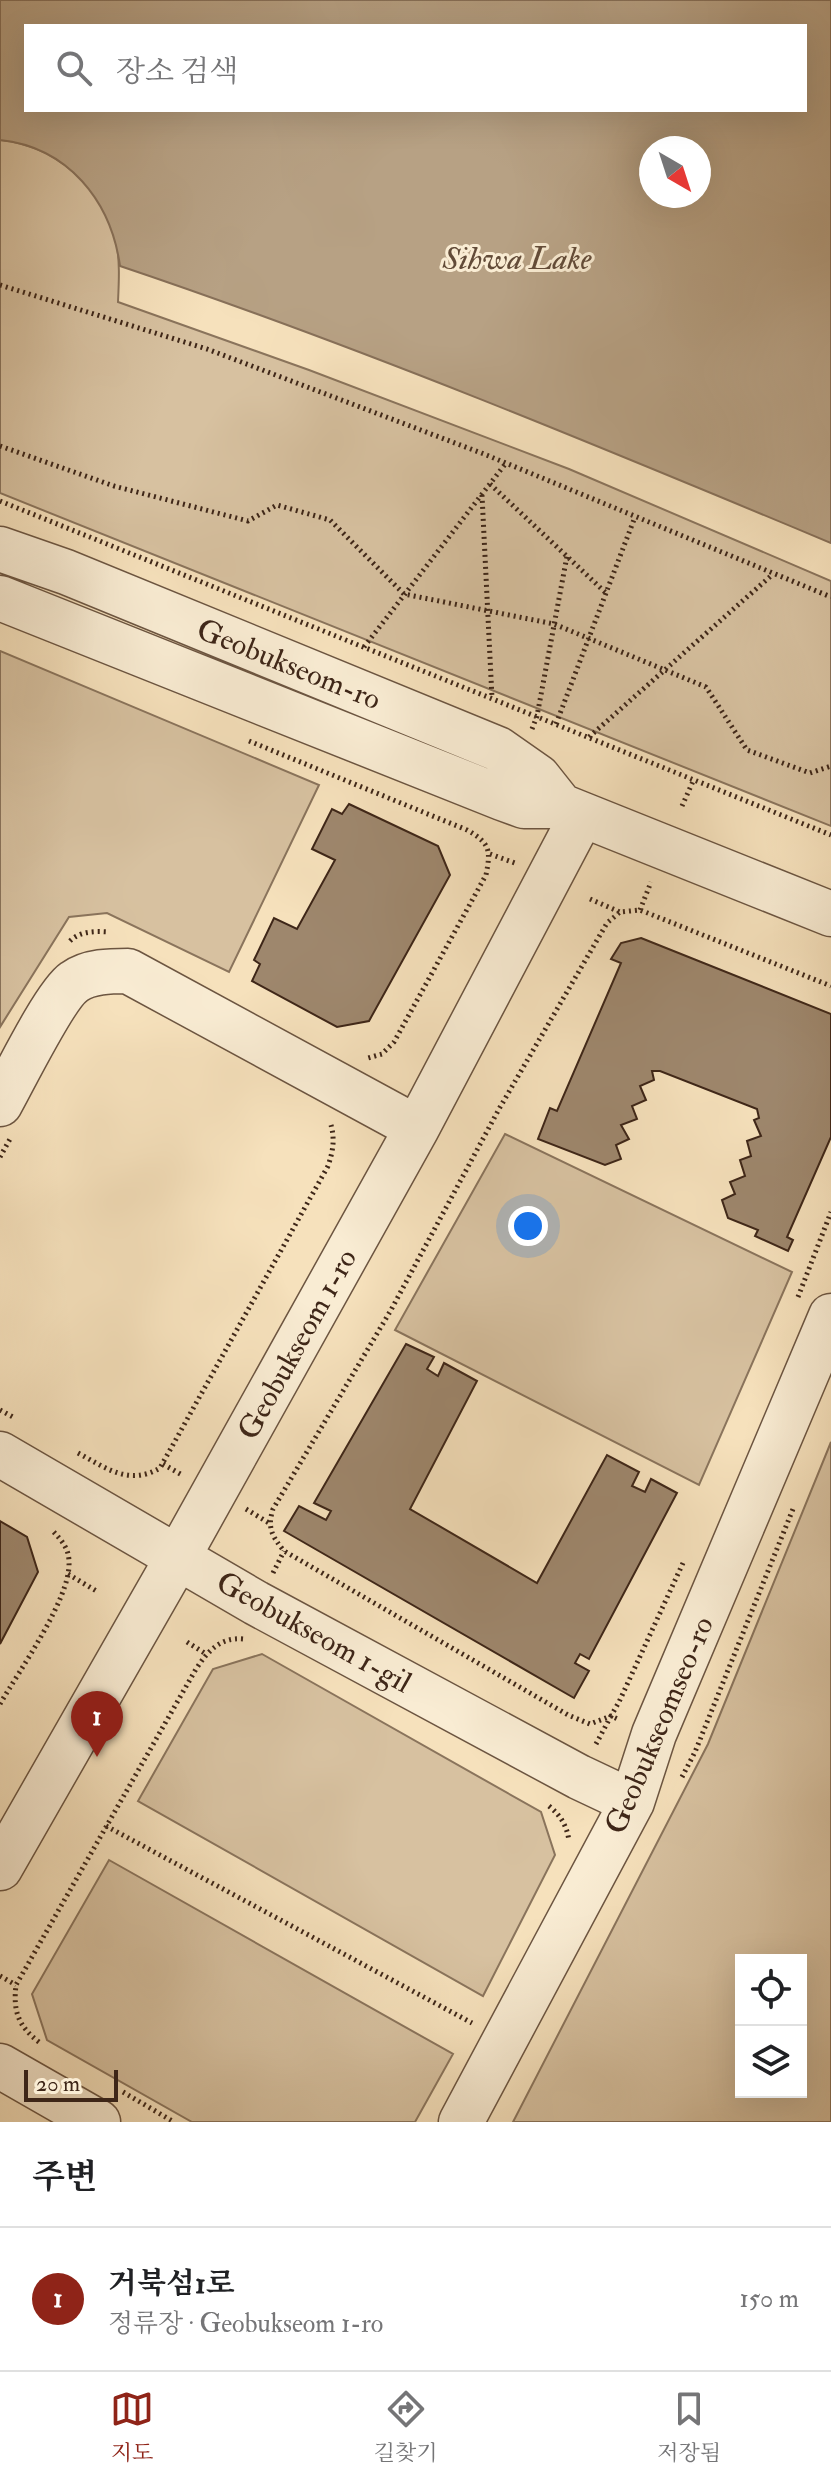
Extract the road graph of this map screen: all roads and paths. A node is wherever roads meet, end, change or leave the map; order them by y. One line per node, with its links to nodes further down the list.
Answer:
1 (0, 285): 3 (path)
2 (0, 446): 12 (path)
3 (506, 463): 4 (path); 7 (path)
4 (490, 484): 5 (path); 9 (path)
5 (482, 495): 12 (path); 15 (path)
6 (0, 501): 18 (path)
7 (635, 517): 10 (path); 11 (path)
8 (0, 549): 28 (street, Geobukseom-ro)
9 (567, 556): 11 (path); 16 (path)
10 (773, 574): 13 (path); 19 (path)
11 (606, 593): 17 (path)
12 (404, 594): 15 (path); 18 (path)
13 (831, 597)
14 (0, 598): 28 (street, Geobukseom-ro)
15 (488, 611): 16 (path); 20 (path)
16 (554, 624): 17 (path); 21 (path)
17 (588, 639): 19 (path); 22 (path)
18 (364, 647): 20 (path)
19 (665, 670): 23 (path); 25 (path)
20 (492, 698): 21 (path)
21 (537, 716): 22 (path)
22 (556, 724): 23 (path)
23 (589, 737): 26 (path)
24 (246, 739): 30 (path)
25 (831, 766)
26 (694, 779): 27 (path); 29 (path)
27 (682, 806)
28 (572, 810): 36 (street, Geobukseom-ro); 41 (street, Geobukseom 1-ro)
29 (831, 835)
30 (490, 854): 31 (path); 38 (path)
31 (515, 863)
32 (651, 882): 34 (path)
33 (590, 899): 35 (path)
34 (640, 910): 35 (path); 37 (path)
35 (620, 912): 50 (path)
36 (831, 914)
37 (831, 986)
38 (362, 1057)
39 (0, 1104): 41 (street)
40 (326, 1118): 47 (path)
41 (417, 1128): 54 (street, Geobukseom 1-ro)
42 (831, 1212): 43 (path)
43 (812, 1314): 65 (street, Geobukseomseo-ro)
44 (0, 1410): 45 (path)
45 (13, 1439): 54 (street, Geobukseom 1-gil)
46 (65, 1446): 47 (path)
47 (163, 1464): 48 (path)
48 (182, 1475)
49 (245, 1509): 50 (path)
50 (269, 1523): 53 (path)
51 (46, 1525): 55 (path)
52 (689, 1549): 62 (path)
53 (284, 1551): 56 (path); 62 (path)
54 (178, 1557): 65 (street, Geobukseom 1-gil); 68 (street, Geobukseom 1-ro)
55 (68, 1574): 57 (path); 61 (path)
56 (271, 1577)
57 (98, 1592)
58 (187, 1642): 60 (path)
59 (254, 1642): 60 (path)
60 (206, 1654): 66 (path)
61 (0, 1704)
62 (611, 1716): 63 (path)
63 (592, 1752)
64 (546, 1802): 67 (path)
65 (632, 1802): 76 (street, Geobukseomseo-ro)
66 (106, 1826): 70 (path); 71 (path)
67 (570, 1844)
68 (0, 1868)
69 (0, 1976): 70 (path)
70 (16, 1985): 72 (path)
71 (476, 2026)
72 (42, 2045)
73 (0, 2066): 74 (street)
74 (110, 2107): 75 (path)
75 (174, 2122)
76 (461, 2122)

